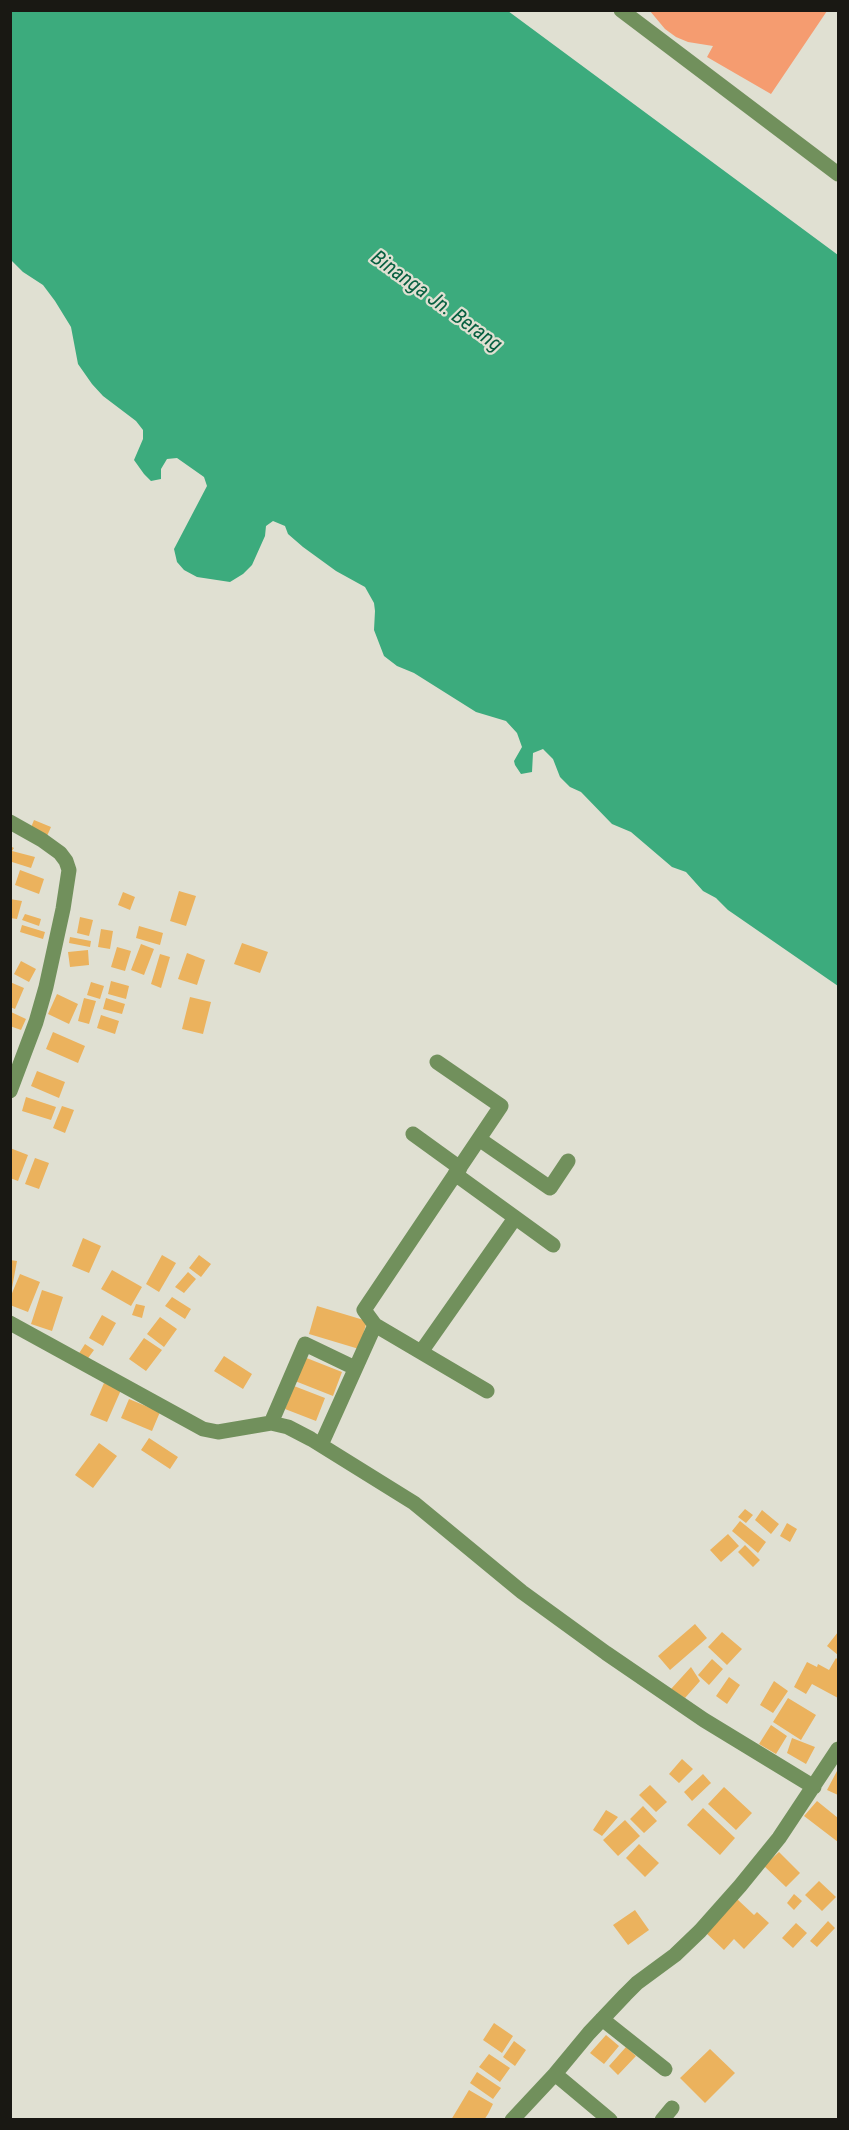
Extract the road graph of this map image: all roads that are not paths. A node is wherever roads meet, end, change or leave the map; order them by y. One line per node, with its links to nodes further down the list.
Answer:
1 (621, 10): 2 (street)
2 (838, 174)
3 (10, 822): 5 (street)
4 (437, 1062): 7 (street)
5 (10, 1091)
6 (413, 1134): 9 (street)
7 (479, 1139): 8 (street); 9 (street)
8 (568, 1161)
9 (458, 1171): 10 (street); 13 (street)
10 (515, 1218): 11 (street); 14 (street)
11 (553, 1245)
12 (10, 1323): 17 (street)
13 (375, 1324): 14 (street); 15 (street)
14 (422, 1352): 16 (street)
15 (355, 1368): 17 (street); 18 (street)
16 (487, 1391)
17 (271, 1423): 18 (street)
18 (321, 1445): 20 (street)
19 (838, 1749): 20 (street)
20 (814, 1787): 21 (street)
21 (602, 2019): 22 (street); 23 (street)
22 (665, 2069)
23 (555, 2074): 24 (street); 25 (street)
24 (512, 2120)
25 (610, 2120)

